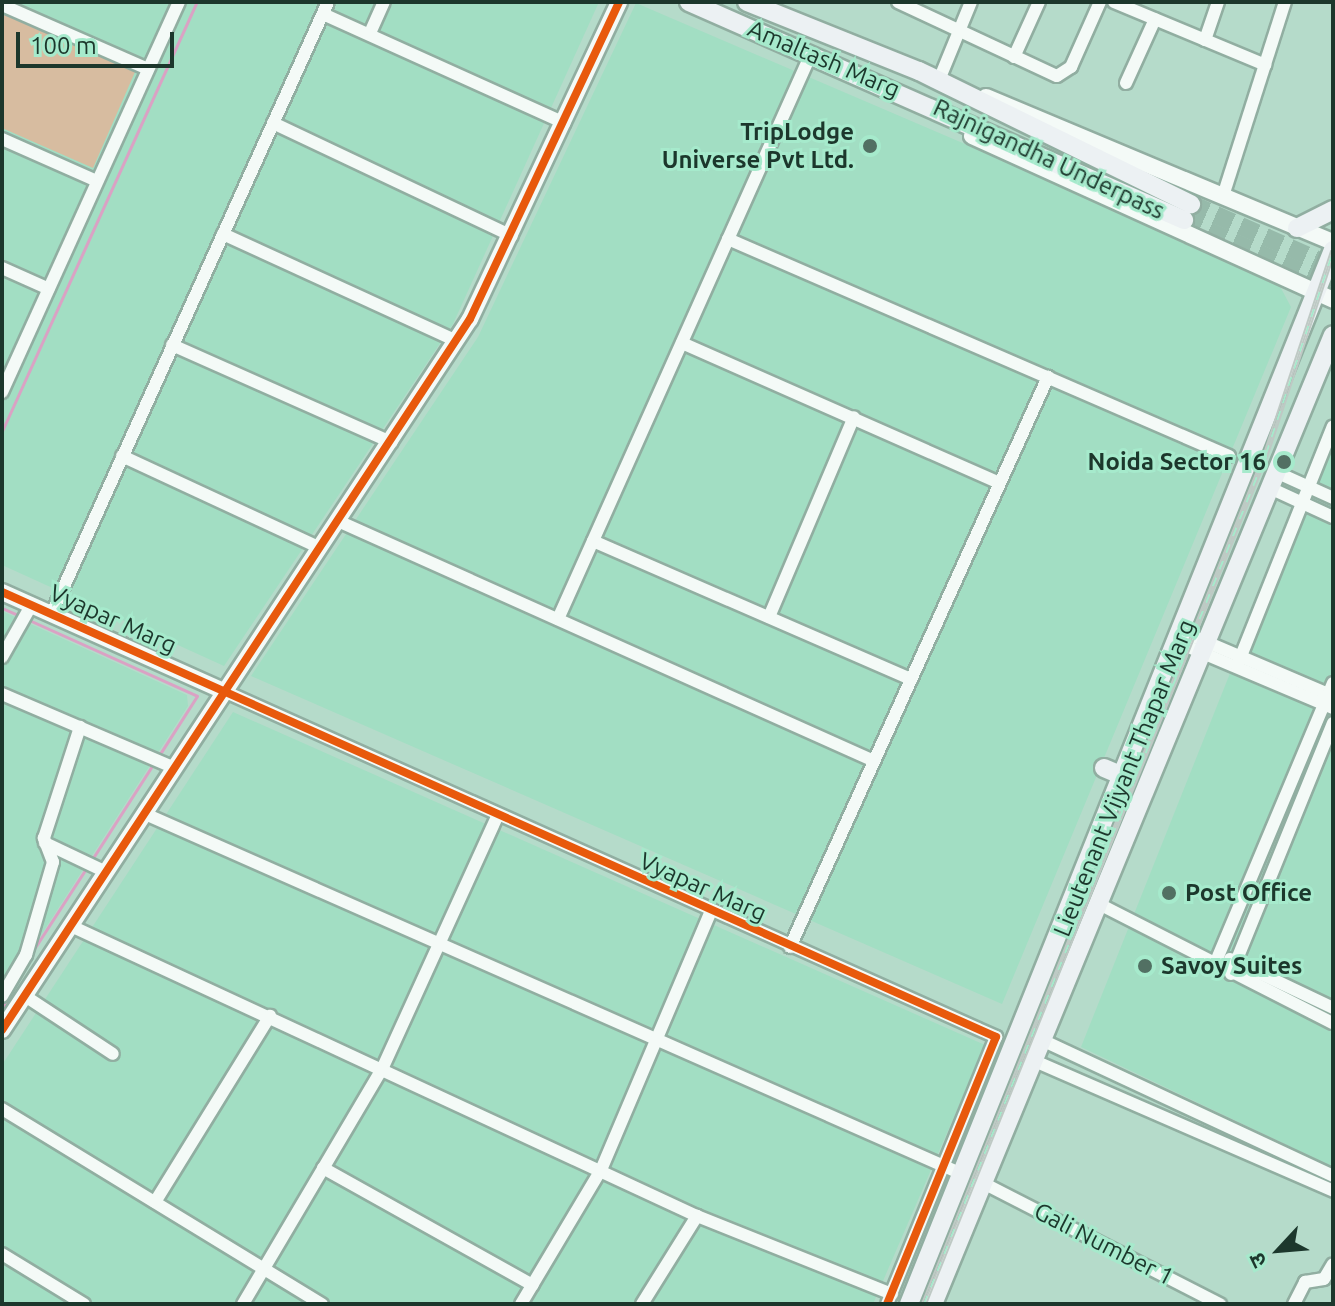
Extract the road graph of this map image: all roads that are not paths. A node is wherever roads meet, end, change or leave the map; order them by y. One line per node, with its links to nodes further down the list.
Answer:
1 (179, 2): 22 (street)
2 (384, 2): 17 (street)
3 (619, 2): 28 (street)
4 (689, 2): 19 (main road, Amaltash Marg)
5 (747, 2): 23 (main road, Amaltash Marg)
6 (898, 2): 16 (street)
7 (971, 2): 16 (street)
8 (1039, 2): 20 (street)
9 (1100, 2): 20 (street)
10 (1114, 2): 15 (street)
11 (1218, 2): 18 (street)
12 (1285, 2): 21 (street)
13 (2, 5): 22 (street)
14 (326, 8): 17 (street); 27 (street)
15 (1155, 19): 18 (street); 24 (street)
16 (961, 30): 20 (street); 23 (street)
17 (370, 33): 28 (street)
18 (1205, 40): 21 (street)
19 (811, 54): 26 (main road, Amaltash Marg); 36 (street)
20 (1014, 57)
21 (1265, 65): 31 (street)
22 (148, 69): 30 (street)
23 (939, 80): 25 (main road, Amaltash Marg)
24 (1126, 83)
25 (958, 89): 26 (main road, Rajnigandha Underpass); 31 (street)
26 (915, 98): 41 (street)
27 (273, 123): 34 (street); 35 (street)
28 (564, 123): 35 (street)
29 (2, 139): 30 (street)
30 (97, 181): 40 (street)
31 (1223, 196): 33 (street)
32 (1331, 206): 33 (main road)
33 (1297, 228): 37 (street)
34 (223, 234): 44 (street); 46 (street)
35 (512, 236): 44 (street)
36 (728, 239): 45 (street); 47 (street)
37 (1333, 242)
38 (1333, 250): 41 (main road, Lieutenant Vijyant Thapar Marg)
39 (2, 268): 40 (street)
40 (49, 289): 48 (street)
41 (1314, 292): 42 (street); 68 (main road, Lieutenant Vijyant Thapar Marg)
42 (1333, 300)
43 (1333, 335): 54 (main road, Lieutenant Vijyant Thapar Marg)
44 (457, 341): 51 (street)
45 (682, 343): 49 (street); 61 (street)
46 (172, 345): 51 (street); 52 (street)
47 (1048, 377): 53 (street); 55 (street)
48 (2, 392)
49 (854, 417): 55 (street); 66 (street)
50 (1333, 426): 56 (street)
51 (391, 442): 60 (street)
52 (122, 456): 62 (street); 65 (street)
53 (1229, 456)
54 (1275, 481): 56 (street); 58 (street); 69 (main road, Lieutenant Vijyant Thapar Marg)
55 (1000, 483): 72 (street)
56 (1310, 487): 57 (street); 58 (street)
57 (1333, 498)
58 (1303, 503): 59 (street); 71 (street)
59 (1333, 517)
60 (338, 521): 62 (street); 67 (street)
61 (593, 541): 66 (street); 67 (street)
62 (320, 548): 73 (street)
63 (2, 592): 64 (street, Vyapar Marg)
64 (31, 606): 65 (street, Vyapar Marg); 70 (street)
65 (52, 613): 73 (street, Vyapar Marg)
66 (769, 617): 72 (street)
67 (558, 619): 78 (street)
68 (1181, 638): 69 (street); 81 (main road, Lieutenant Vijyant Thapar Marg)
69 (1206, 648): 71 (street); 90 (main road, Lieutenant Vijyant Thapar Marg)
70 (2, 657)
71 (1239, 661): 75 (street)
72 (911, 679): 78 (street)
73 (226, 692): 79 (street); 85 (street, Vyapar Marg)
74 (2, 694): 77 (street)
75 (1330, 697): 82 (street)
76 (1333, 723): 83 (street)
77 (80, 727): 79 (street); 86 (street)
78 (874, 761): 94 (street)
79 (172, 766): 84 (street)
80 (1104, 768): 81 (main road)
81 (1125, 777): 112 (main road, Lieutenant Vijyant Thapar Marg)
82 (1282, 804): 83 (street); 88 (street)
83 (1298, 810): 89 (street)
84 (143, 813): 87 (street); 93 (street)
85 (496, 819): 91 (street, Vyapar Marg); 93 (street)
86 (45, 843): 87 (street); 97 (street)
87 (102, 870): 92 (street)
88 (1245, 894): 89 (street); 95 (street)
89 (1262, 900): 96 (street)
90 (1101, 905): 95 (street); 104 (main road, Lieutenant Vijyant Thapar Marg)
91 (711, 911): 94 (street, Vyapar Marg); 103 (street)
92 (71, 926): 98 (street); 100 (street)
93 (444, 941): 103 (street); 107 (street)
94 (790, 947): 109 (street, Vyapar Marg)
95 (1217, 960): 96 (street)
96 (1234, 968): 99 (street); 101 (street)
97 (2, 996)
98 (25, 996): 102 (street); 105 (street)
99 (1333, 1008)
100 (270, 1016): 107 (street); 116 (street)
101 (1333, 1023)
102 (2, 1030)
103 (657, 1041): 109 (street); 111 (street)
104 (1046, 1042): 106 (main road, Lieutenant Vijyant Thapar Marg); 113 (street)
105 (113, 1054)
106 (1037, 1062): 114 (main road, Lieutenant Vijyant Thapar Marg); 115 (street)
107 (383, 1067): 110 (street); 111 (street)
108 (2, 1109): 116 (street)
109 (946, 1167): 112 (street); 122 (street)
110 (323, 1168): 120 (street); 121 (street)
111 (601, 1170): 117 (street); 121 (street)
112 (966, 1176): 124 (main road, Lieutenant Vijyant Thapar Marg)
113 (1333, 1176)
114 (987, 1185): 129 (main road, Lieutenant Vijyant Thapar Marg); 130 (street, Gali Number 1)
115 (1333, 1191)
116 (155, 1202): 120 (street)
117 (697, 1216): 122 (street); 123 (street)
118 (2, 1254): 125 (street)
119 (1333, 1264): 131 (street)
120 (264, 1268): 126 (street); 127 (street)
121 (532, 1285): 128 (street)
122 (890, 1299)
123 (648, 1302)
124 (911, 1303)
125 (84, 1304)
126 (243, 1304)
127 (322, 1304)
128 (521, 1304)
129 (933, 1304)
130 (1220, 1304)
131 (1294, 1304)

